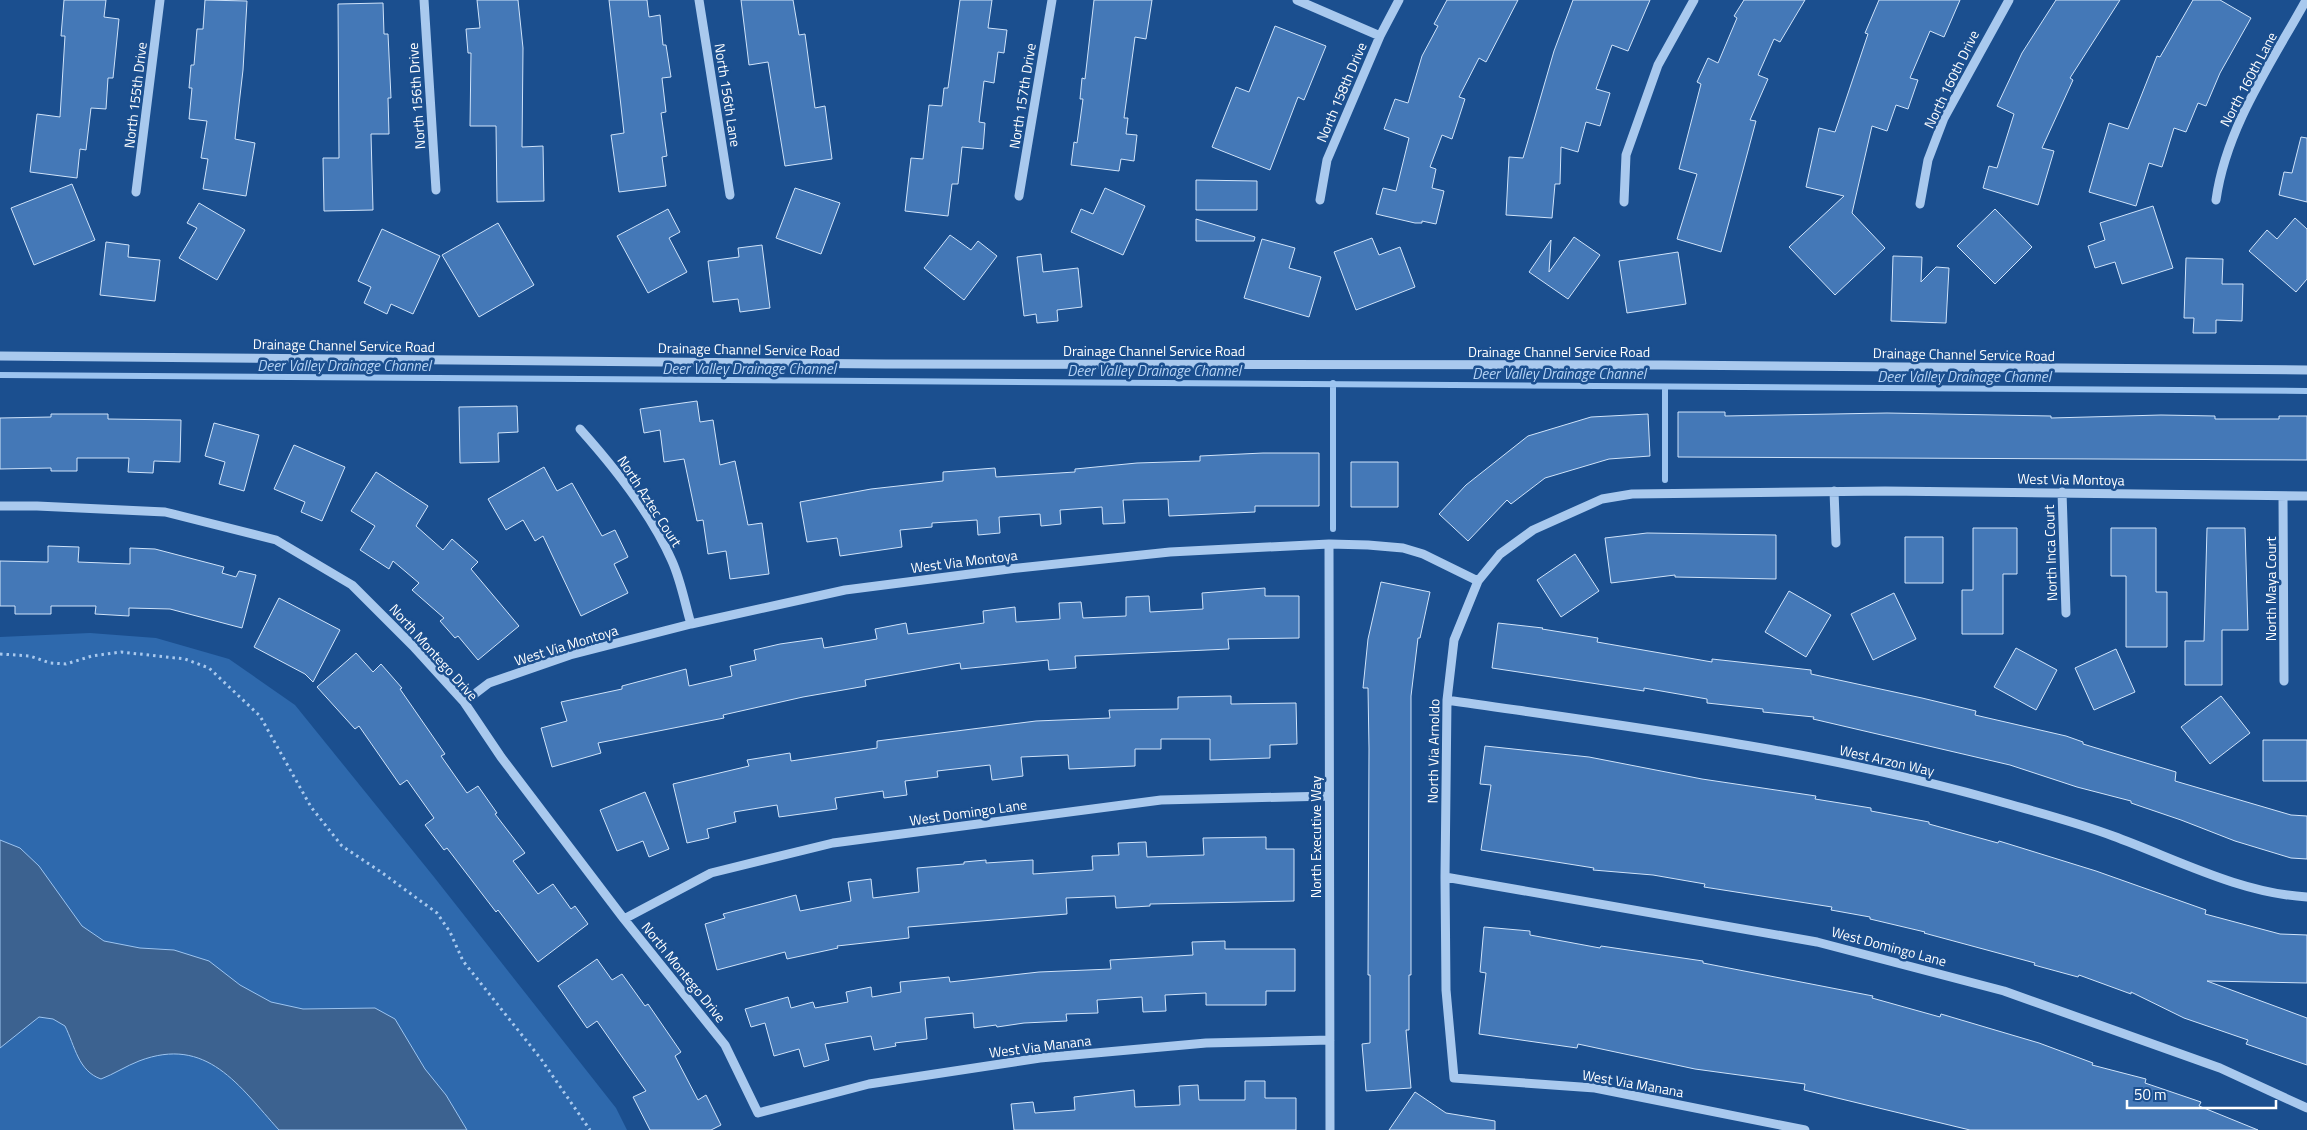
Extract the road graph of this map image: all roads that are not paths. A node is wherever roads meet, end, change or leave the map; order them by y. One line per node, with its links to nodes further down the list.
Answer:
1 (160, 0): 12 (street, North 155th Drive)
2 (424, 0): 11 (street, North 156th Drive)
3 (699, 0): 13 (street, North 156th Lane)
4 (1052, 0): 14 (street, North 157th Drive)
5 (1297, 0): 10 (street)
6 (1399, 0): 10 (street, North 158th Drive)
7 (1694, 0): 17 (street)
8 (2008, 0): 18 (street, North 160th Drive)
9 (2304, 2): 16 (street, North 160th Lane)
10 (1380, 36): 15 (street, North 158th Drive)
11 (436, 190)
12 (136, 192)
13 (730, 194)
14 (1019, 196)
15 (1320, 200)
16 (2216, 200)
17 (1624, 202)
18 (1920, 204)
19 (0, 356): 20 (street, Drainage Channel Service Road)
20 (2307, 370)
21 (580, 429): 32 (street, North Aztec Court)
22 (1834, 491): 23 (street, West Via Montoya); 26 (street, West Via Montoya); 28 (street)
23 (2062, 492): 24 (street, West Via Montoya); 31 (street, North Inca Court)
24 (2283, 496): 25 (street, West Via Montoya); 33 (street, North Maya Court)
25 (2307, 496)
26 (1602, 499): 30 (street, North Via Arnoldo)
27 (0, 506): 35 (street, North Montego Drive)
28 (1836, 543)
29 (1329, 544): 30 (street, West Via Montoya); 32 (street, West Via Montoya); 36 (street, North Executive Way)
30 (1478, 581): 34 (street, North Via Arnoldo)
31 (2066, 613)
32 (691, 624): 35 (street, West Via Montoya)
33 (2284, 681)
34 (1447, 700): 37 (street, North Via Arnoldo); 38 (street, West Arzon Way)
35 (464, 702): 39 (street, North Montego Drive)
36 (1329, 796): 39 (street, West Domingo Lane); 40 (street, North Executive Way)
37 (1445, 877): 41 (street, North Via Arnoldo); 42 (street, West Domingo Lane)
38 (2307, 897)
39 (624, 919): 43 (street, North Montego Drive)
40 (1330, 1040): 43 (street, West Via Manana); 44 (street, North Executive Way)
41 (1454, 1078): 45 (street, West Via Manana)
42 (2307, 1108)
43 (758, 1113)
44 (1330, 1130)
45 (1805, 1130)

